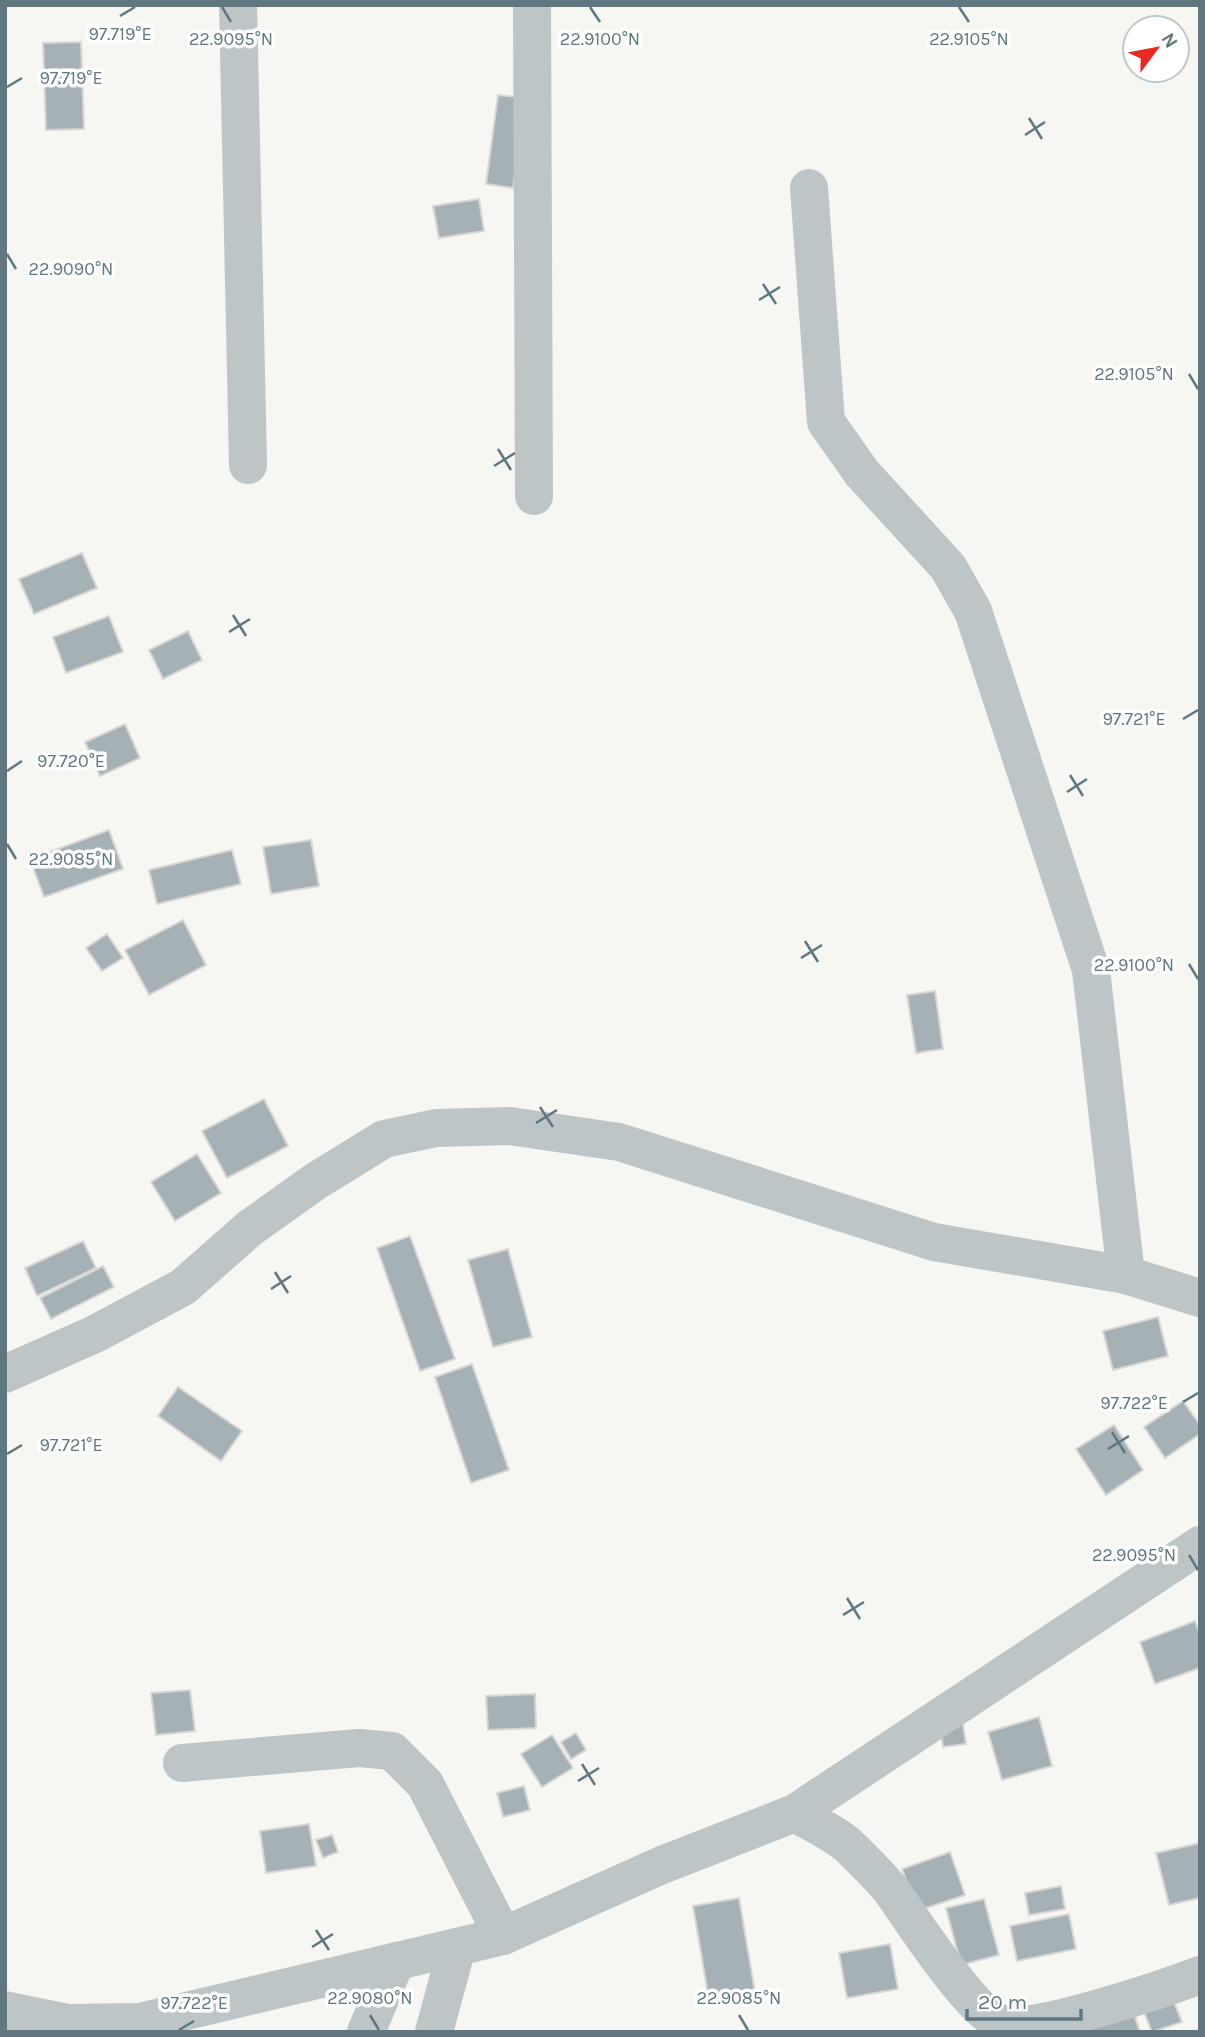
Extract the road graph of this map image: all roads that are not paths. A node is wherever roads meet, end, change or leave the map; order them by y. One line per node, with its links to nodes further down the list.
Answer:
1 (238, 5): 4 (street)
2 (532, 5): 5 (street)
3 (809, 187): 6 (street)
4 (248, 465)
5 (534, 496)
6 (1126, 1275): 7 (street); 8 (street)
7 (1200, 1298)
8 (5, 1374)
9 (1200, 1545): 11 (street)
10 (182, 1763): 12 (street)
11 (795, 1813): 12 (street); 15 (street)
12 (503, 1936): 13 (street)
13 (457, 1947): 14 (street); 19 (street)
14 (396, 1961): 17 (street); 18 (street)
15 (1200, 1975)
16 (5, 2010): 17 (street)
17 (139, 2027)
18 (366, 2032)
19 (434, 2032)

